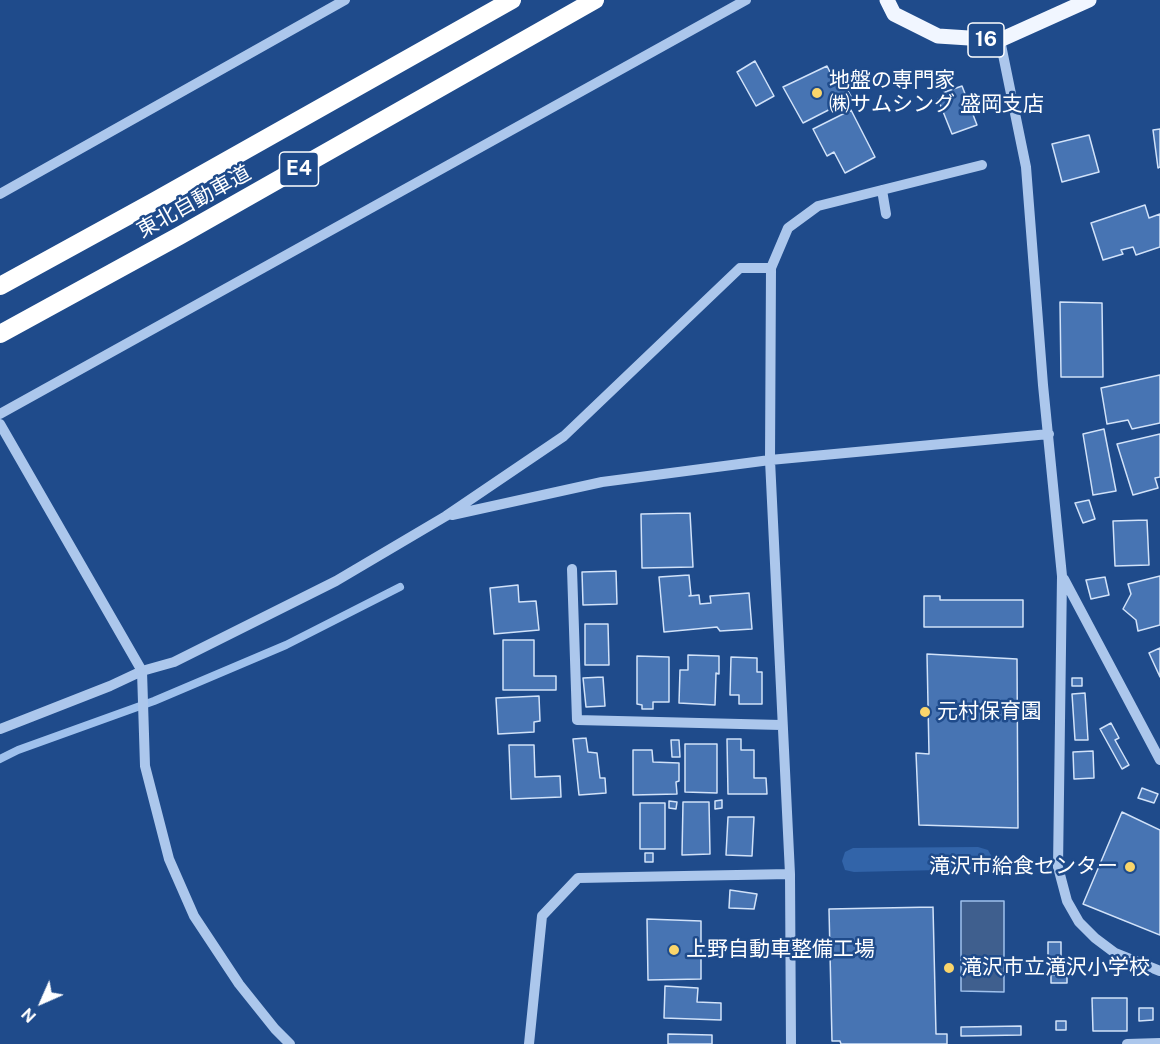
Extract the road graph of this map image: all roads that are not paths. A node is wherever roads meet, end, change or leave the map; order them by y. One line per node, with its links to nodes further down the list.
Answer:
1 (345, 0): 10 (street)
2 (512, 0): 13 (highway, 東北自動車道 / E4)
3 (596, 0): 14 (highway, 東北自動車道 / E4)
4 (746, 0): 15 (street)
5 (887, 0): 7 (main road, 16)
6 (1089, 0): 7 (main road, 16)
7 (1000, 40): 17 (street)
8 (982, 165): 9 (street)
9 (882, 190): 11 (street); 12 (street)
10 (0, 194)
11 (886, 214)
12 (771, 268): 18 (street); 19 (street)
13 (0, 286)
14 (0, 334)
15 (0, 414)
16 (0, 424): 22 (street)
17 (1049, 435): 18 (street); 21 (street)
18 (770, 460): 19 (street); 23 (street)
19 (446, 516): 22 (street)
20 (572, 569): 23 (street)
21 (1062, 576): 25 (street); 27 (street)
22 (142, 671): 24 (street); 29 (street)
23 (781, 725): 26 (street)
24 (0, 729)
25 (1160, 760)
26 (790, 874): 30 (street); 31 (street)
27 (1160, 971)
28 (1160, 1043): 32 (street)
29 (290, 1044)
30 (529, 1044)
31 (791, 1044)
32 (1127, 1044)

